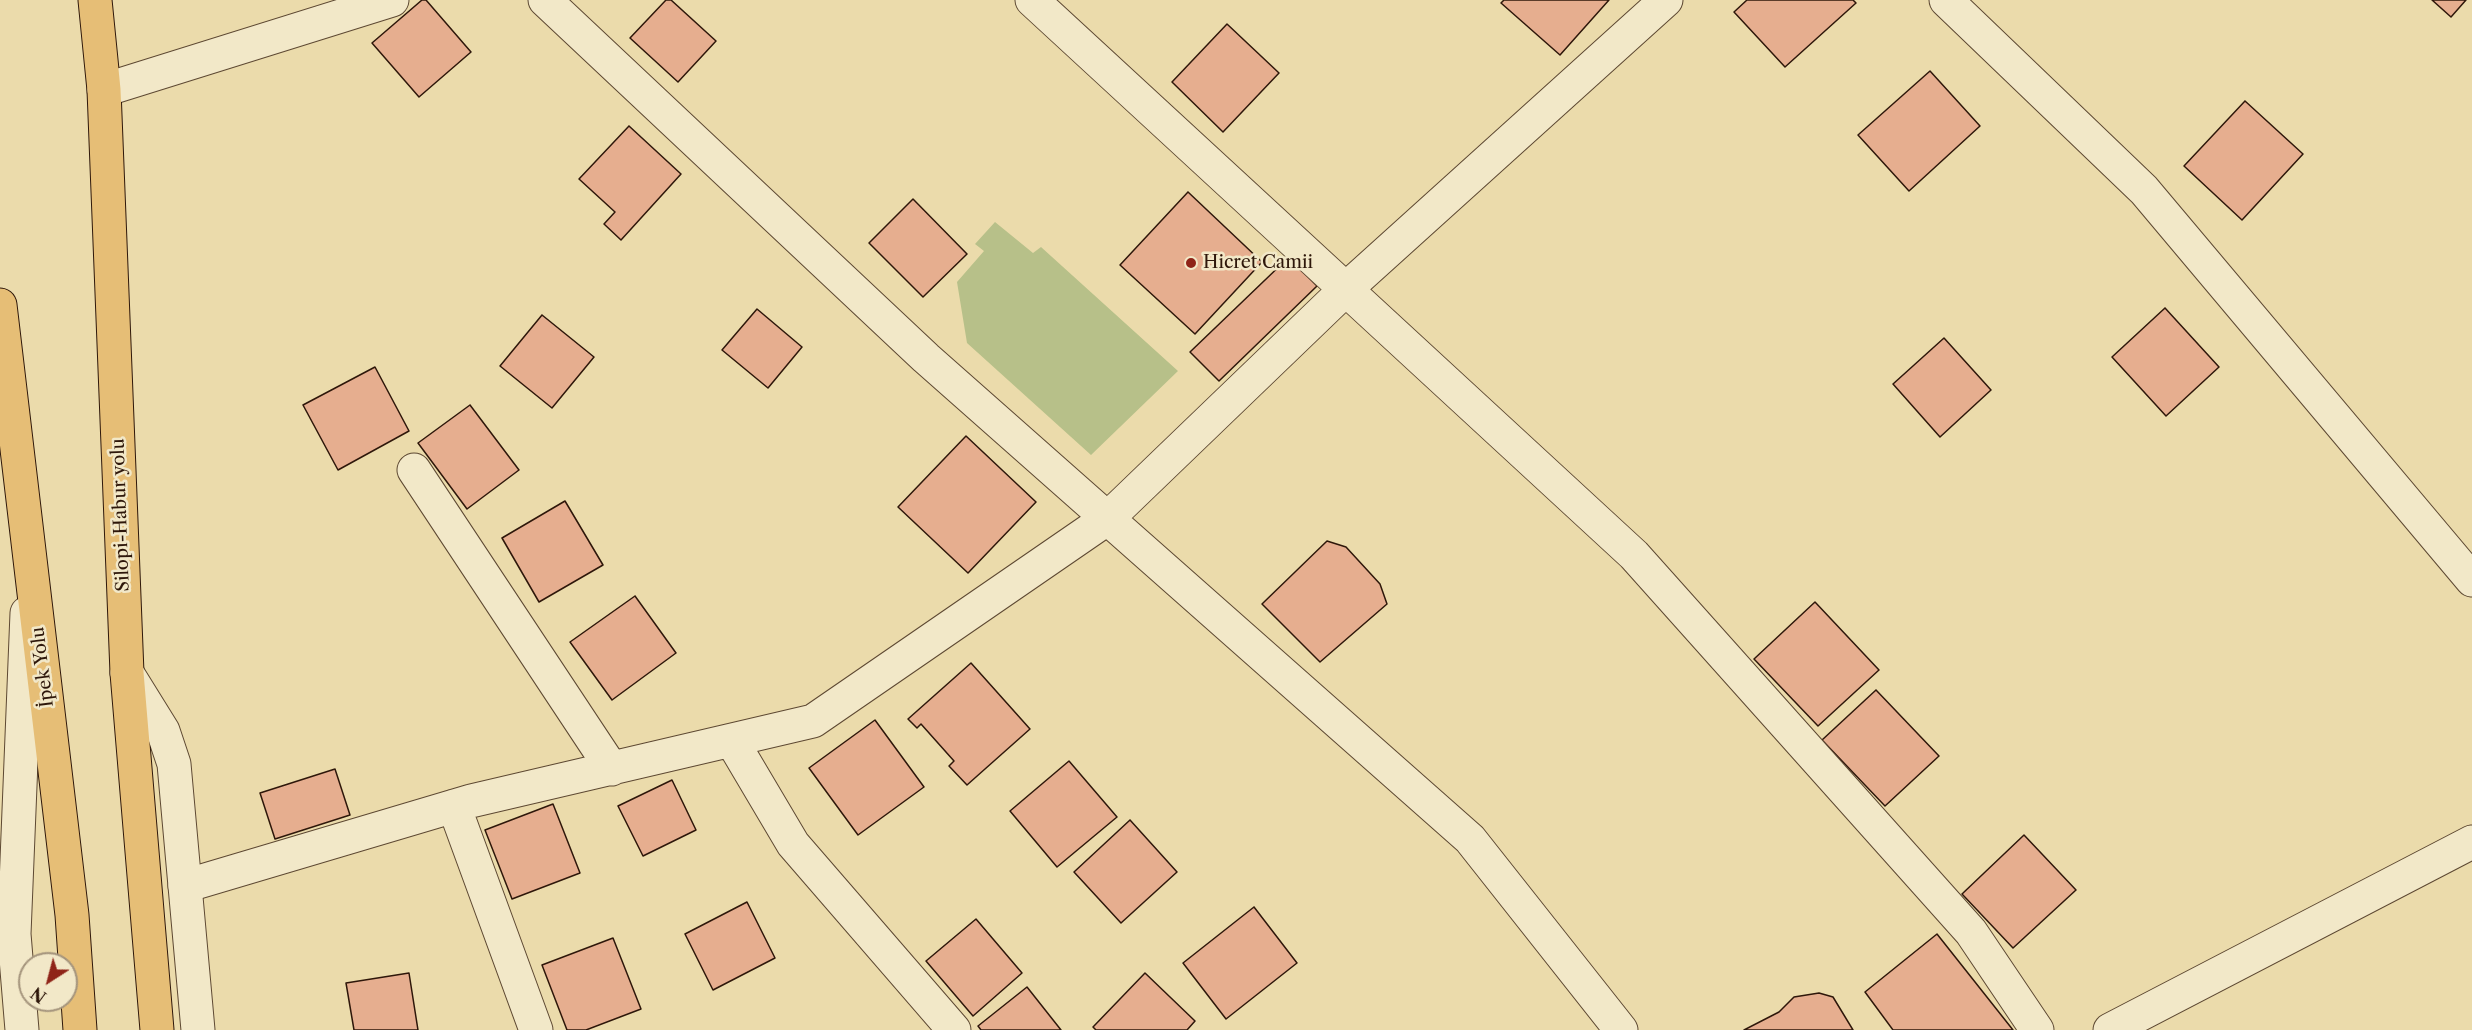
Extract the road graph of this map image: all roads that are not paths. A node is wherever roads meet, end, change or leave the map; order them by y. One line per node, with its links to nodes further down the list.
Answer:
1 (95, 0): 7 (highway, Silopi-Habur yolu)
2 (392, 0): 7 (street)
3 (545, 0): 11 (street)
4 (1032, 0): 8 (street)
5 (1666, 0): 8 (street)
6 (1946, 0): 13 (street)
7 (104, 90): 14 (highway, Silopi-Habur yolu)
8 (1346, 289): 11 (street); 28 (street)
9 (0, 306): 12 (highway, İpek Yolu)
10 (414, 470): 16 (street)
11 (1108, 518): 15 (street); 27 (street)
12 (30, 555): 20 (street); 22 (highway, İpek Yolu)
13 (2472, 580)
14 (127, 674): 19 (street); 23 (highway, Silopi-Habur yolu)
15 (732, 741): 16 (street); 26 (street)
16 (612, 769): 17 (street)
17 (454, 806): 19 (street); 25 (street)
18 (2472, 842): 29 (street)
19 (185, 886): 24 (street)
20 (7, 936): 21 (street)
21 (22, 1030)
22 (80, 1030)
23 (157, 1030)
24 (198, 1030)
25 (536, 1030)
26 (954, 1030)
27 (1622, 1030)
28 (2037, 1030)
29 (2110, 1030)

